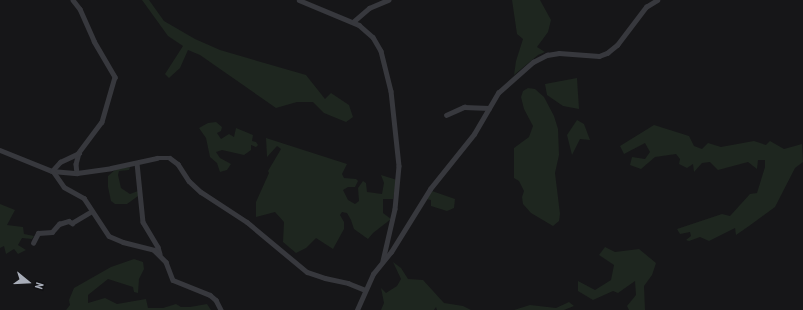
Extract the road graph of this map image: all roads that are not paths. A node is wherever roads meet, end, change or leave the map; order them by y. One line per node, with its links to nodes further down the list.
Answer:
1 (73, 0): 9 (street)
2 (299, 0): 5 (street)
3 (388, 0): 5 (street)
4 (657, 0): 6 (street)
5 (353, 22): 16 (street)
6 (489, 108): 7 (street); 16 (street)
7 (446, 115)
8 (0, 150): 11 (street)
9 (79, 153): 11 (street); 12 (street)
10 (137, 163): 12 (street); 15 (street); 17 (street)
11 (53, 171): 12 (street); 13 (street)
12 (77, 173)
13 (92, 211): 14 (street); 15 (street)
14 (33, 243)
15 (160, 254): 18 (street)
16 (383, 262): 17 (street)
17 (365, 290): 19 (street)
18 (221, 310)
19 (357, 310)

